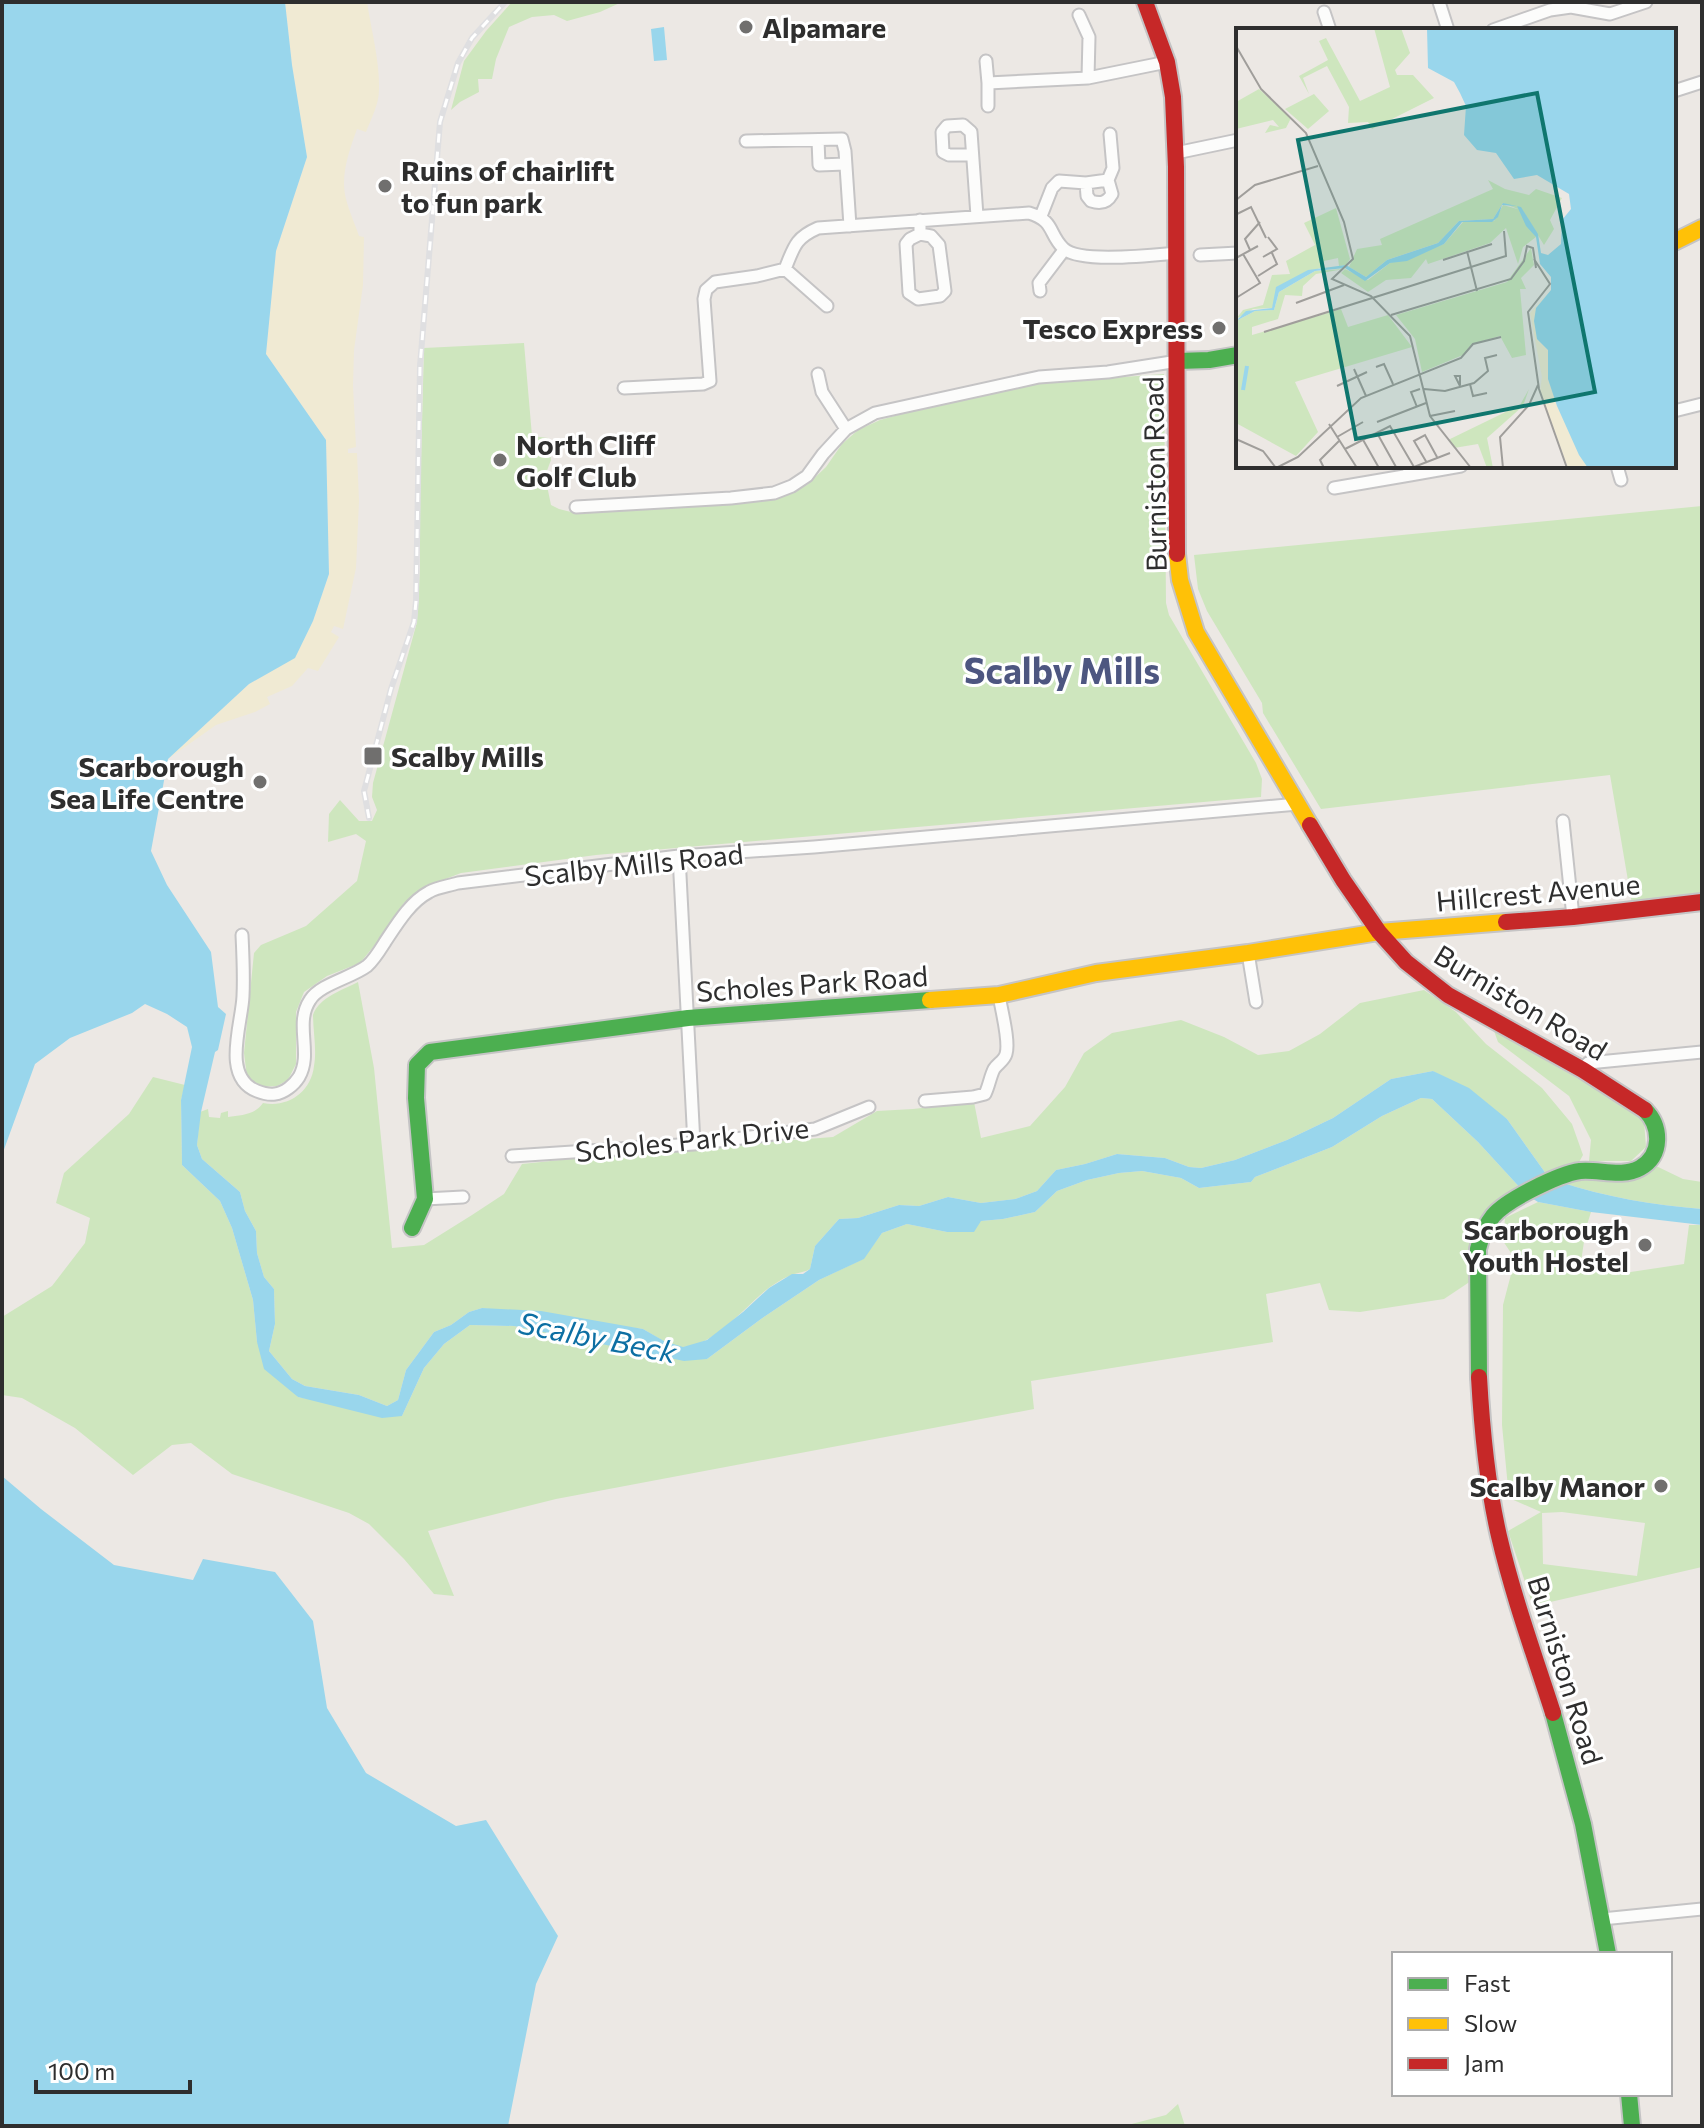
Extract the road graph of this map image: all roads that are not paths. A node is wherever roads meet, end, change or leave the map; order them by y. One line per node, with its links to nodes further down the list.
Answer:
1 (1145, 2): 11 (main road, Burniston Road)
2 (1439, 2): 8 (street)
3 (1646, 2): 4 (street)
4 (1549, 6): 9 (street)
5 (1324, 12): 7 (street)
6 (1079, 15): 12 (street)
7 (1329, 28)
8 (1447, 28)
9 (1498, 28)
10 (986, 61): 14 (street)
11 (1167, 62): 12 (street); 21 (main road, Burniston Road)
12 (1088, 78): 14 (street)
13 (1702, 82): 15 (street)
14 (988, 83): 16 (street)
15 (1676, 90)
16 (988, 106)
17 (1110, 134): 24 (street)
18 (818, 140): 20 (street); 23 (street); 23 (street)
19 (1236, 140): 21 (street)
20 (746, 141)
21 (1176, 153): 34 (main road, Burniston Road)
22 (972, 155): 26 (street)
23 (845, 164): 29 (street)
24 (1108, 180): 25 (street); 25 (street)
25 (1086, 183): 27 (street)
26 (977, 216): 27 (street); 28 (street)
27 (1041, 216): 33 (street)
28 (920, 220): 29 (street); 31 (street)
29 (850, 226): 37 (street)
30 (1702, 228): 32 (main road)
31 (920, 234): 31 (street)
32 (1676, 241)
33 (1064, 250): 34 (street); 38 (street)
34 (1177, 253): 41 (main road, Burniston Road)
35 (1236, 253): 36 (street)
36 (1200, 255)
37 (785, 269): 39 (street); 43 (street)
38 (1040, 291)
39 (827, 306)
40 (1236, 355): 41 (main road)
41 (1178, 361): 46 (street); 53 (main road, Burniston Road)
42 (818, 374): 46 (street)
43 (624, 388)
44 (1702, 404): 45 (street)
45 (1676, 410)
46 (846, 429): 52 (street)
47 (1440, 468): 49 (street)
48 (1618, 468): 50 (street)
49 (1409, 471): 51 (street)
50 (1621, 480)
51 (1334, 488)
52 (576, 507)
53 (1298, 804): 55 (street, Scalby Mills Road); 58 (main road, Burniston Road)
54 (1563, 821): 57 (street)
55 (679, 856): 59 (street, Scalby Mills Road); 63 (street)
56 (1702, 902): 57 (main road, Hillcrest Avenue)
57 (1573, 917): 58 (main road, Hillcrest Avenue)
58 (1379, 932): 60 (main road, Scholes Park Road); 65 (main road, Burniston Road)
59 (242, 935)
60 (1248, 953): 61 (main road, Scholes Park Road); 62 (street)
61 (999, 995): 63 (main road, Scholes Park Road); 66 (street)
62 (1256, 1002)
63 (688, 1018): 68 (street); 71 (main road, Scholes Park Road)
64 (1702, 1052): 65 (street)
65 (1583, 1070): 74 (main road, Burniston Road)
66 (925, 1101)
67 (869, 1107): 68 (street, Scholes Park Drive)
68 (694, 1144): 69 (street, Scholes Park Drive)
69 (512, 1156)
70 (463, 1197): 71 (street)
71 (425, 1199): 72 (main road, Scholes Park Road)
72 (412, 1228)
73 (1702, 1909): 74 (street)
74 (1602, 1919): 75 (main road, Burniston Road)
75 (1608, 1952)
76 (1629, 2096): 77 (main road)
77 (1632, 2126)

